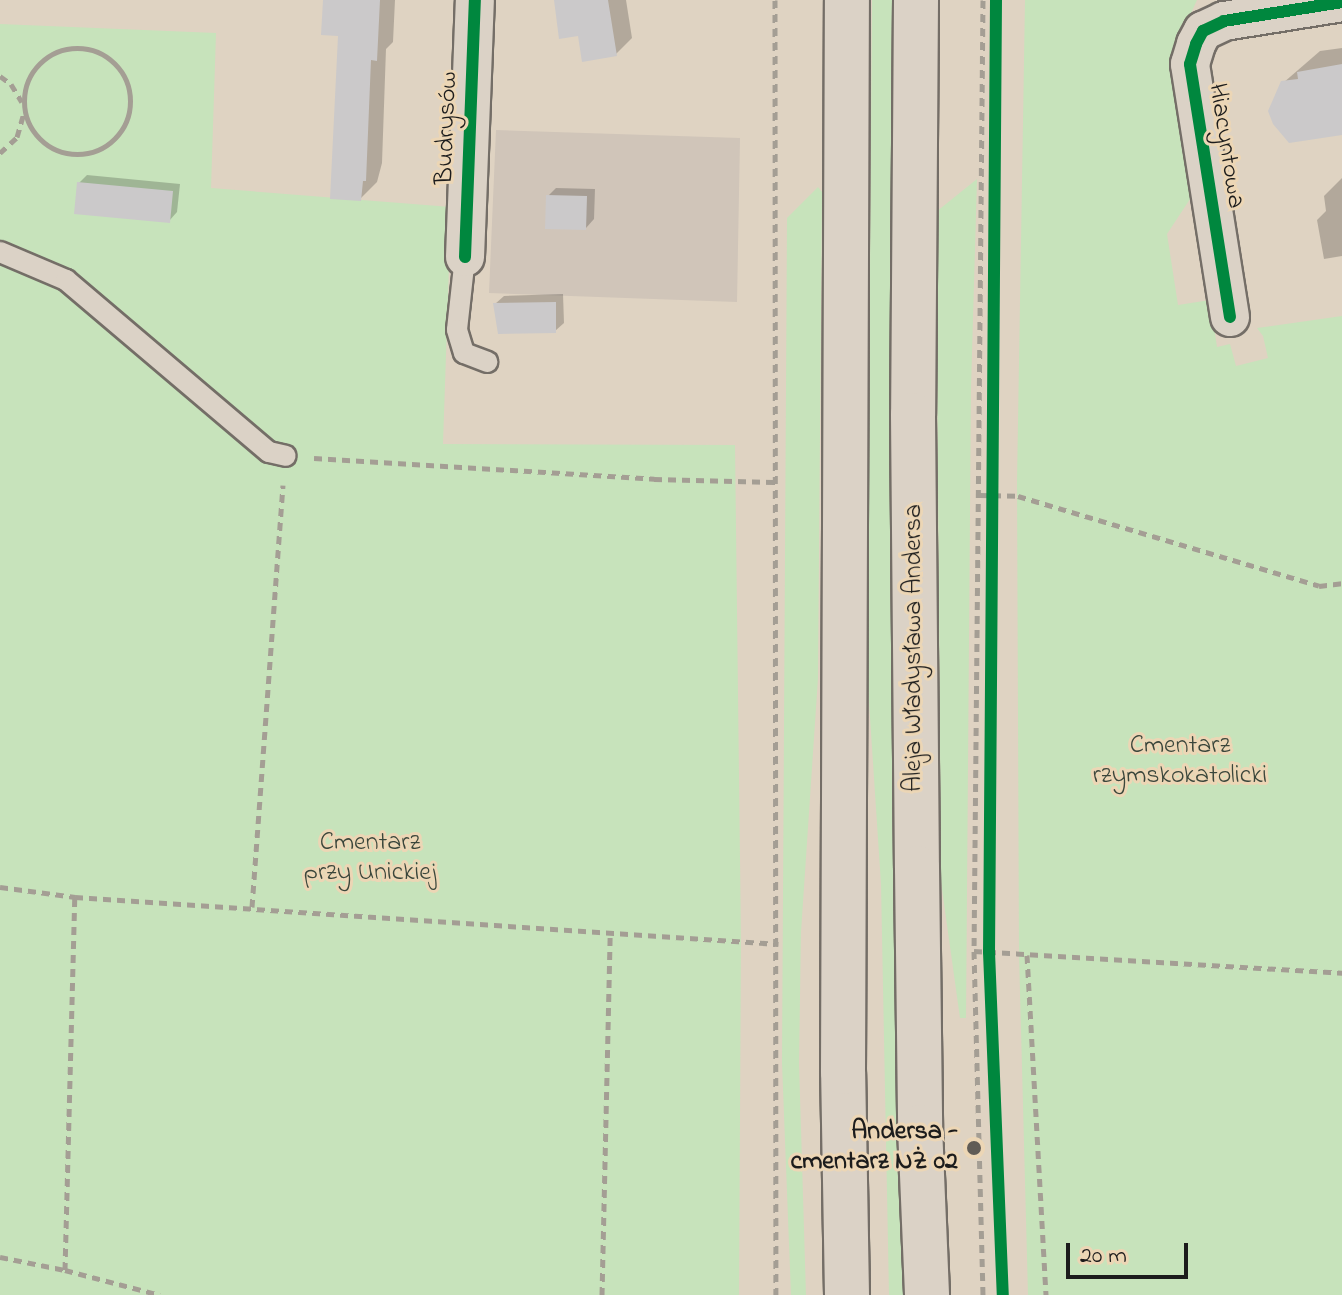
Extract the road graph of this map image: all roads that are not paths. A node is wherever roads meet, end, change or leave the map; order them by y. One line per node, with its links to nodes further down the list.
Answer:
1 (475, 0): 6 (street, Budrysów)
2 (847, 0): 10 (main road)
3 (916, 0): 11 (main road, Aleja Władysława Andersa)
4 (1342, 2): 7 (street, Hiacyntowa)
5 (0, 252): 9 (lane)
6 (465, 257): 8 (lane)
7 (1230, 317)
8 (487, 362)
9 (286, 456)
10 (847, 1295)
11 (927, 1295)

